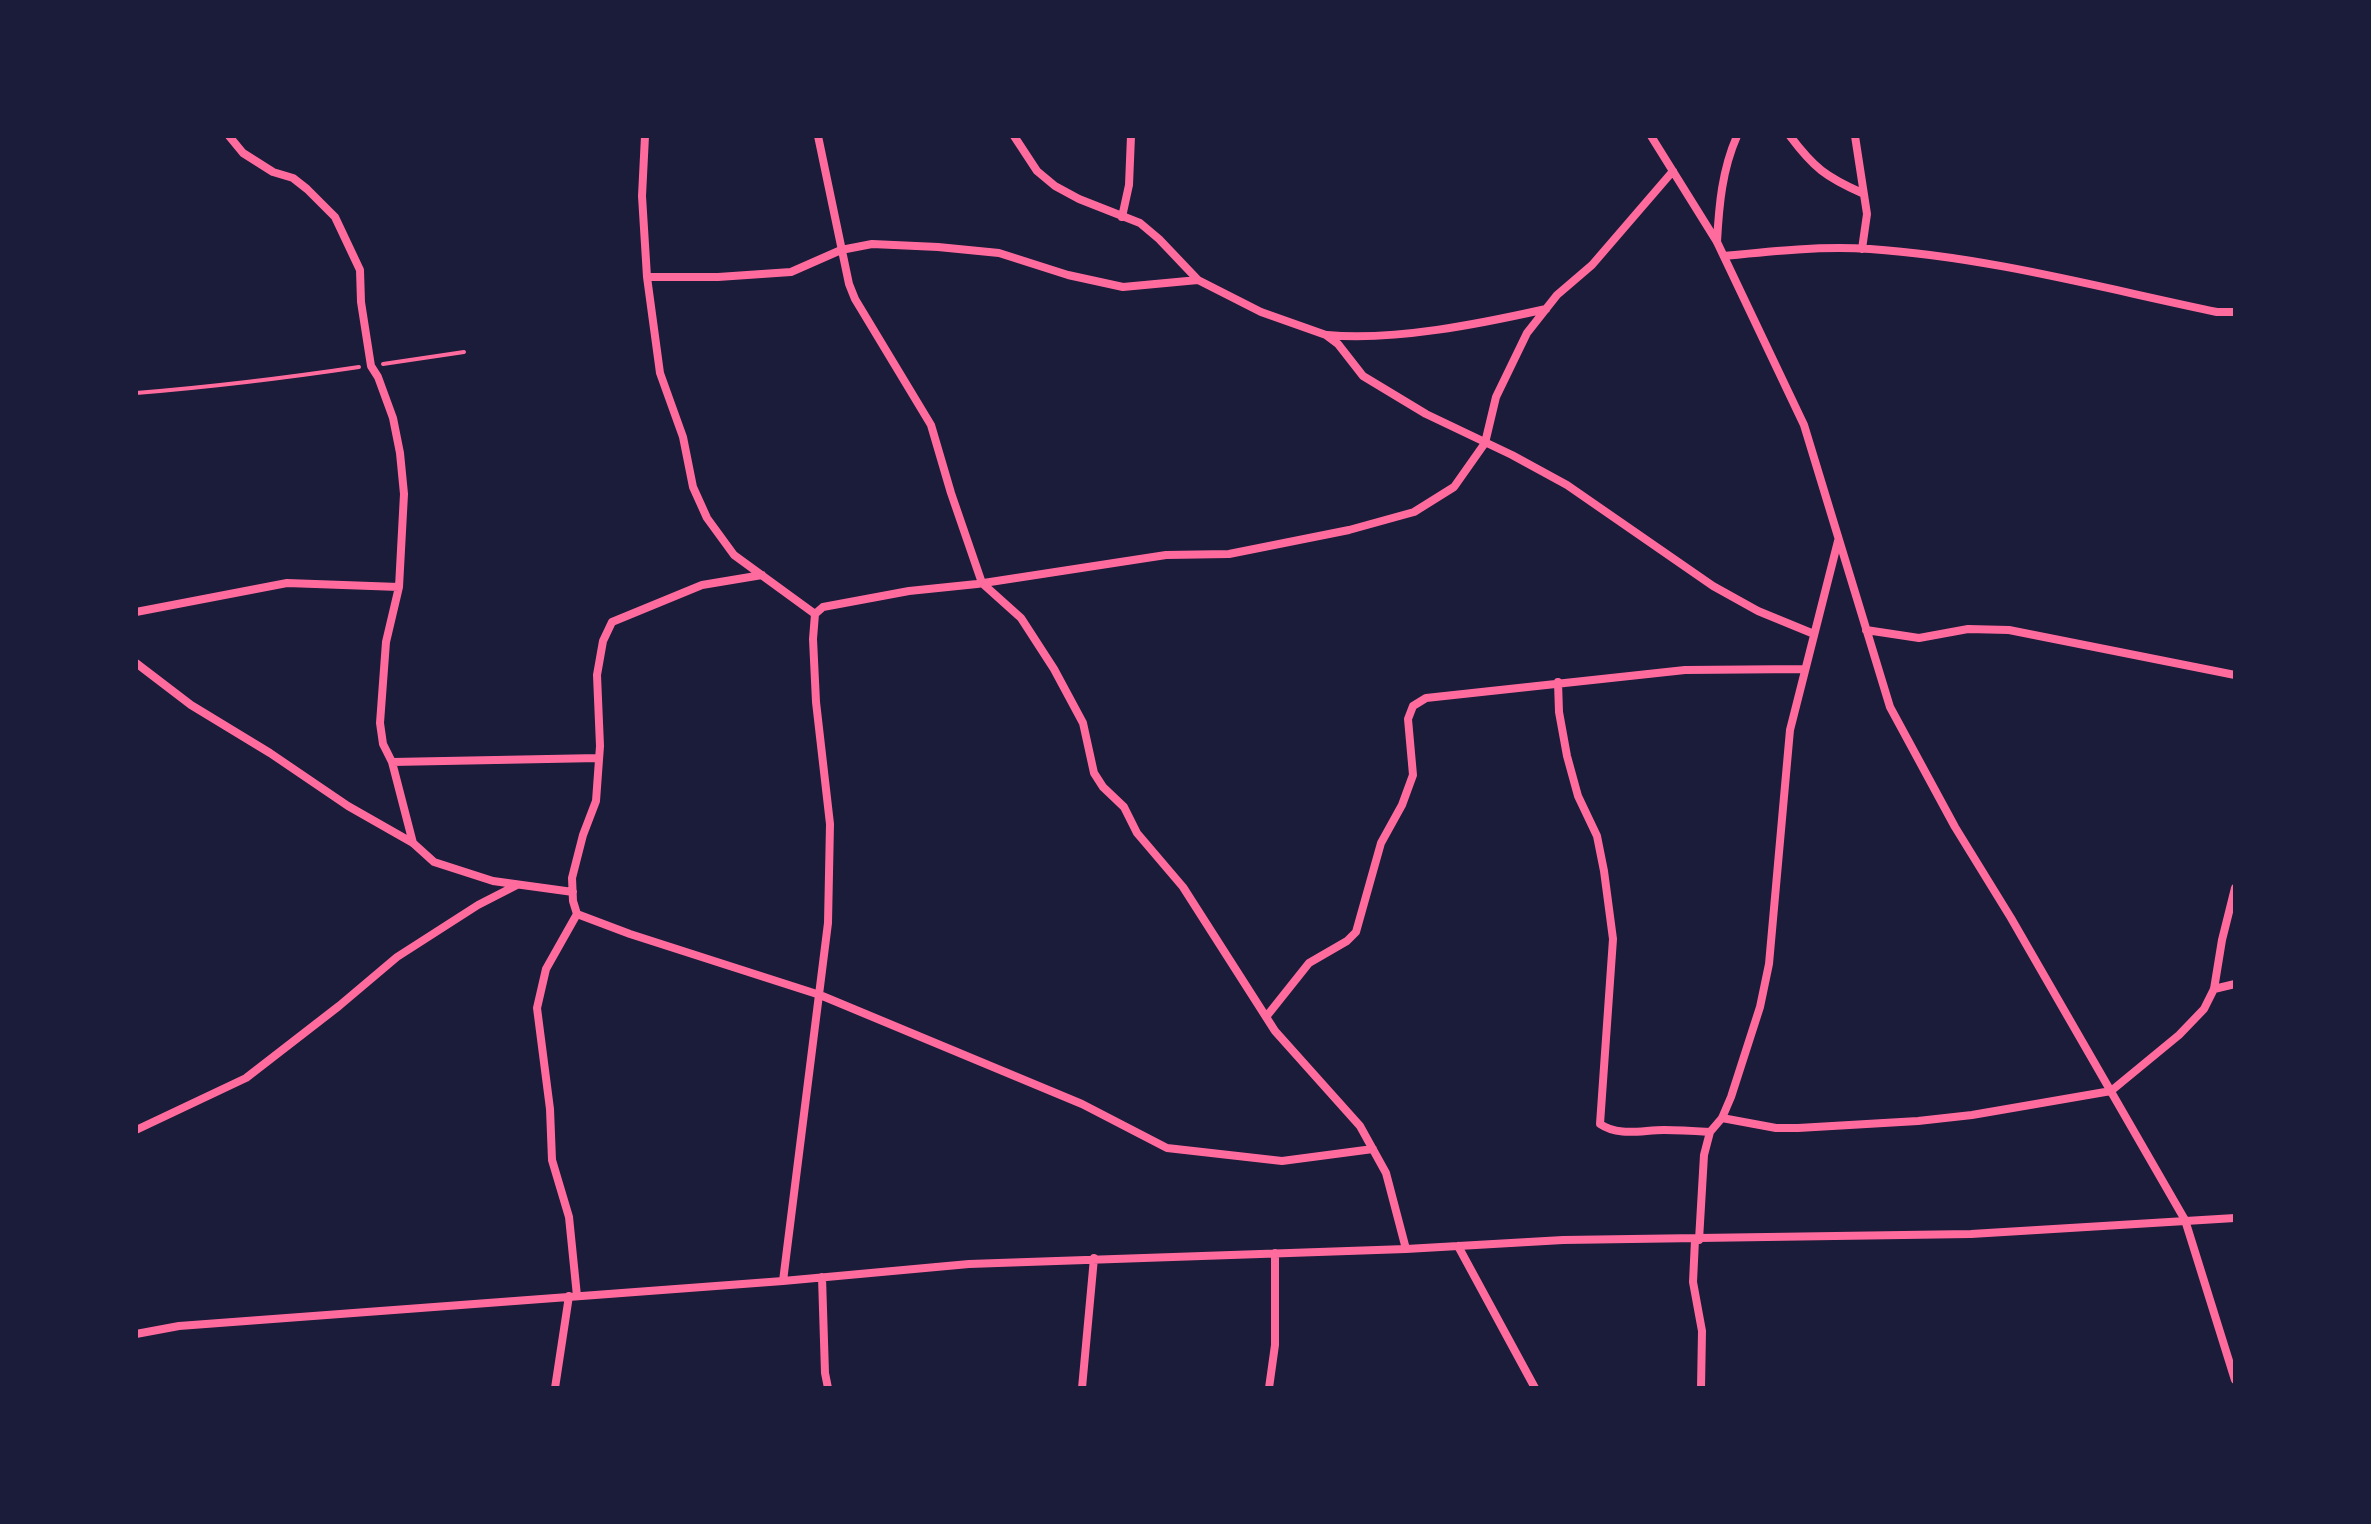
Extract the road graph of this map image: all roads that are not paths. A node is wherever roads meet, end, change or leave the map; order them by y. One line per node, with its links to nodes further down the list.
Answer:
1 (229, 136): 26 (street)
2 (645, 136): 17 (street)
3 (818, 136): 15 (street)
4 (1014, 136): 12 (street)
5 (1131, 136): 12 (street)
6 (1651, 136): 10 (street)
7 (1737, 136): 13 (street)
8 (1790, 136): 11 (street)
9 (1855, 136): 11 (street)
10 (1673, 171): 13 (street); 19 (street)
11 (1862, 193): 14 (street)
12 (1122, 217): 18 (street)
13 (1717, 242): 16 (street)
14 (1862, 249): 16 (street); 20 (street)
15 (841, 250): 17 (street); 18 (street); 25 (street)
16 (1724, 256): 23 (street)
17 (647, 277): 24 (street)
18 (1198, 280): 21 (street)
19 (1546, 309): 21 (street); 22 (street)
20 (2235, 312)
21 (1326, 335): 22 (street)
22 (1485, 443): 25 (street); 30 (street)
23 (1838, 540): 29 (street); 30 (street)
24 (762, 575): 28 (street); 35 (street)
25 (982, 583): 28 (street); 45 (street)
26 (399, 587): 27 (street); 36 (street)
27 (136, 612)
28 (815, 614): 44 (street)
29 (1866, 630): 33 (street); 46 (street)
30 (1814, 634): 32 (street)
31 (136, 663): 37 (street)
32 (1804, 669): 34 (street); 47 (street)
33 (2235, 675)
34 (1558, 682): 45 (street); 49 (street)
35 (599, 758): 36 (street); 40 (street)
36 (392, 762): 37 (street)
37 (413, 843): 38 (street)
38 (517, 885): 40 (street); 48 (street)
39 (2235, 888): 43 (street)
40 (573, 892): 41 (street)
41 (577, 914): 44 (street); 60 (street)
42 (2235, 984): 43 (street)
43 (2214, 989): 46 (street)
44 (820, 995): 50 (street); 59 (street)
45 (1266, 1017): 50 (street)
46 (2111, 1091): 47 (street); 52 (street)
47 (1722, 1118): 49 (street)
48 (136, 1130)
49 (1710, 1132): 53 (street)
50 (1373, 1149): 55 (street)
51 (2235, 1218): 52 (street)
52 (2185, 1220): 53 (street); 62 (street)
53 (1697, 1240): 54 (street); 68 (street)
54 (1458, 1246): 55 (street); 67 (street)
55 (1406, 1249): 56 (street)
56 (1275, 1253): 57 (street); 66 (street)
57 (1094, 1258): 58 (street); 65 (street)
58 (822, 1277): 59 (street); 64 (street)
59 (783, 1281): 60 (street)
60 (573, 1296): 61 (street); 63 (street)
61 (136, 1334)
62 (2235, 1380)
63 (555, 1388)
64 (828, 1388)
65 (1082, 1388)
66 (1269, 1388)
67 (1535, 1388)
68 (1701, 1388)

